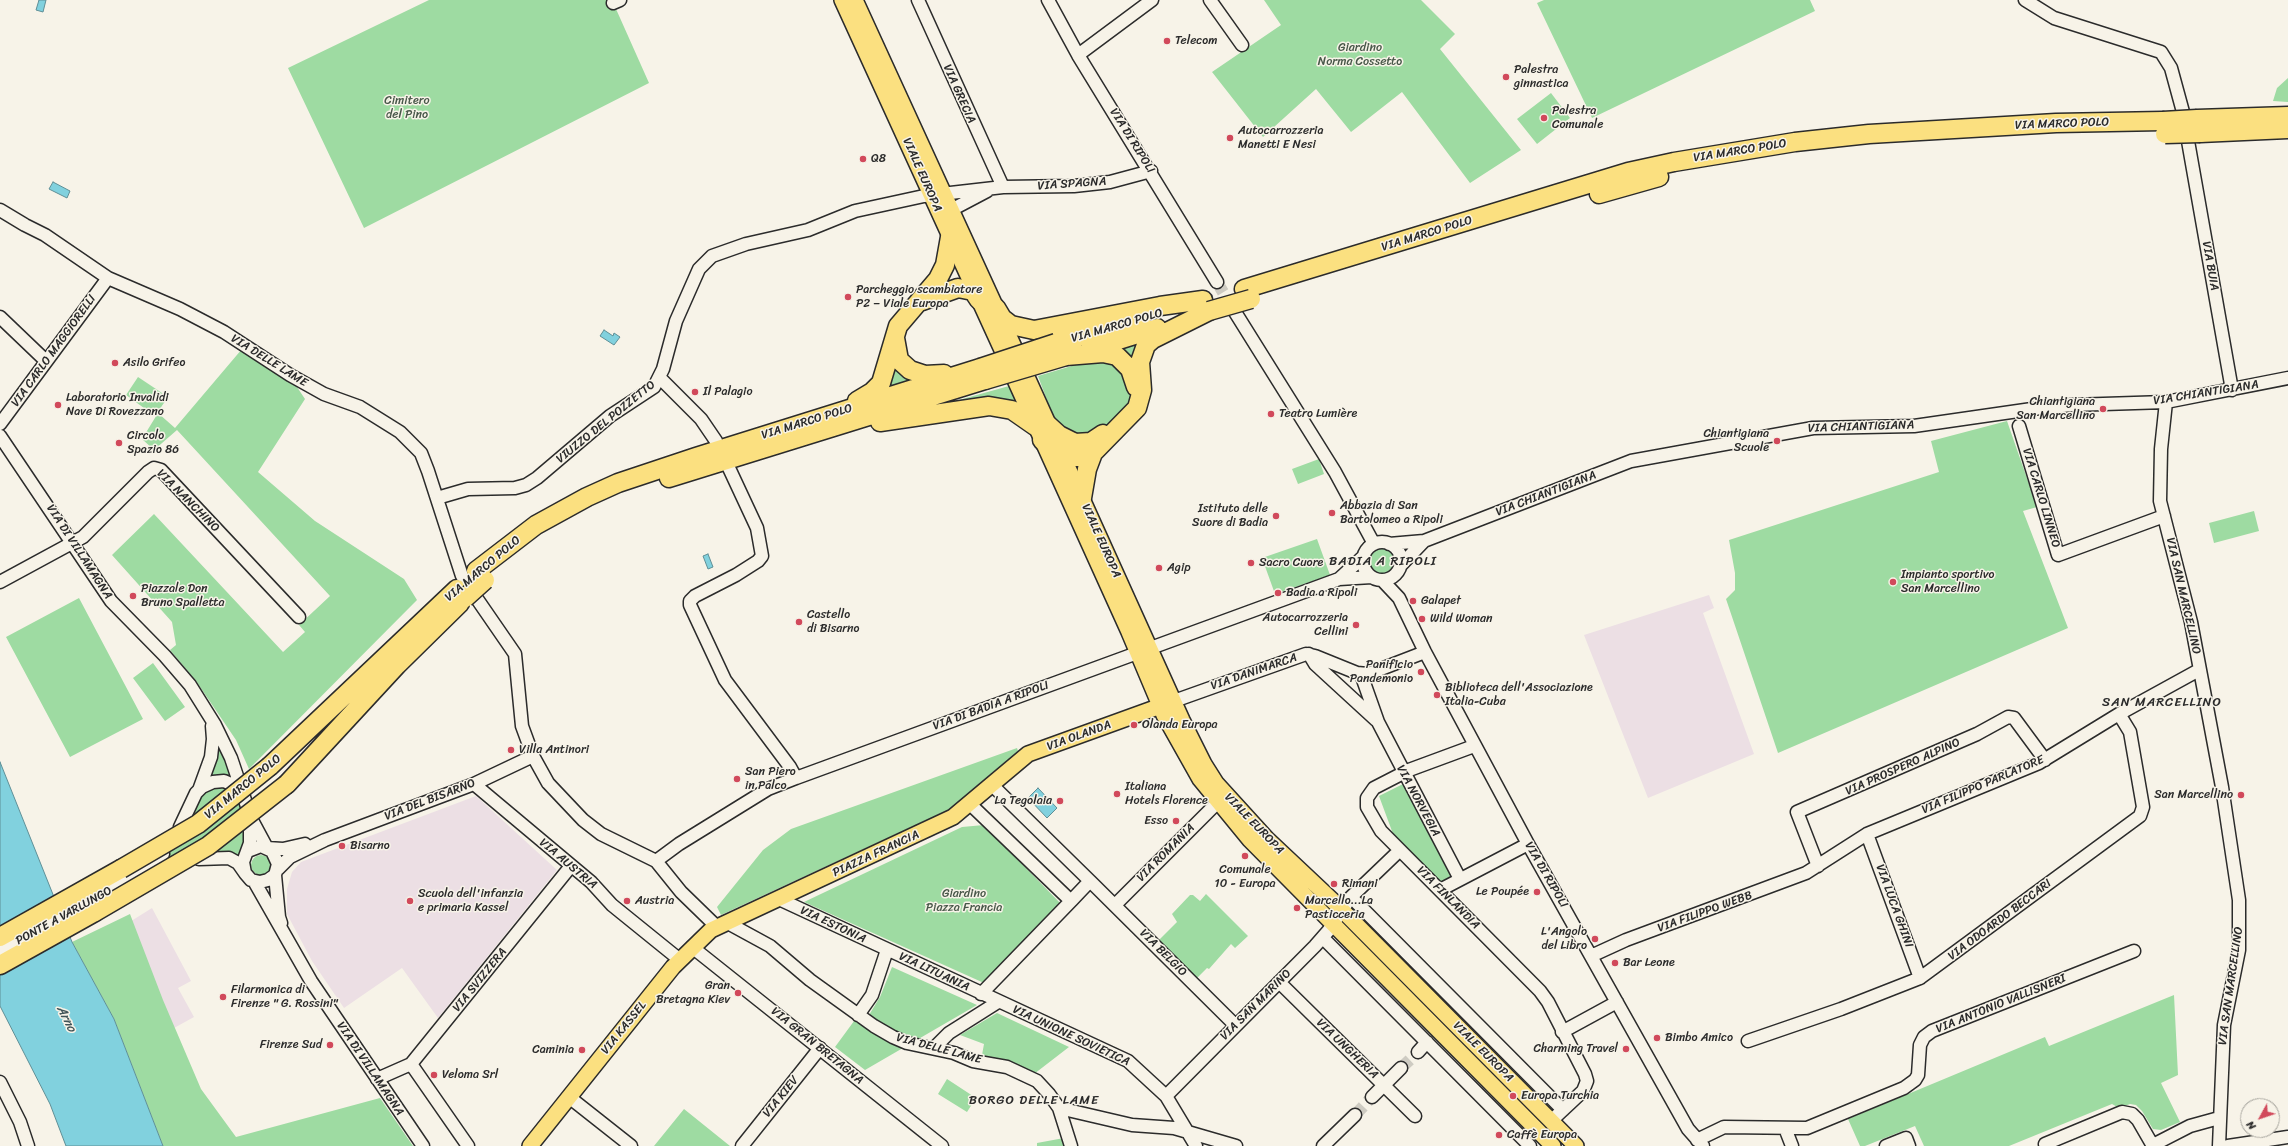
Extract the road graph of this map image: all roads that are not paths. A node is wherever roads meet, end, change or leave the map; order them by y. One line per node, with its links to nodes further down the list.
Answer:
1 (842, 0): 15 (main road, VIALE EUROPA)
2 (855, 0): 15 (main road, VIALE EUROPA)
3 (918, 0): 14 (street, VIA GRECIA)
4 (1048, 0): 9 (street, VIA DI RIPOLI)
5 (1152, 0): 9 (street)
6 (1210, 0): 8 (street)
7 (2025, 0): 11 (street, VIA BUIA)
8 (1242, 45)
9 (1078, 55): 13 (street, VIA DI RIPOLI)
10 (2288, 116): 11 (highway, VIA MARCO POLO)
11 (2192, 126): 12 (highway, VIA MARCO POLO); 23 (highway, VIA MARCO POLO, bridge); 34 (street, VIA BUIA)
12 (2288, 129)
13 (1151, 171): 14 (street, VIA SPAGNA); 20 (street, VIA DI RIPOLI)
14 (997, 188): 15 (street, VIA SPAGNA); 17 (street, VIA SPAGNA)
15 (937, 194): 17 (main road, VIALE EUROPA); 18 (main road, VIALE EUROPA); 31 (street, VIUZZO DEL POZZETTO)
16 (0, 210): 19 (street, VIA DELLE LAME)
17 (952, 214): 24 (main road, VIALE EUROPA)
18 (950, 237): 21 (main road, VIALE EUROPA); 22 (highway)
19 (108, 278): 29 (street, VIA CARLO MAGGIORELLI); 45 (street, VIA DELLE LAME)
20 (1217, 282)
21 (979, 300): 22 (highway); 24 (main road, VIALE EUROPA)
22 (919, 302): 27 (highway)
23 (1206, 306): 24 (highway); 28 (highway, VIA MARCO POLO); 42 (highway)
24 (996, 308)
25 (1235, 312): 50 (street)
26 (0, 317): 29 (street)
27 (894, 333): 30 (highway); 37 (highway)
28 (1061, 350): 30 (highway, VIA MARCO POLO, bridge); 39 (highway)
29 (46, 361): 36 (street, VIA CARLO MAGGIORELLI)
30 (982, 374): 37 (highway, VIA MARCO POLO)
31 (660, 378): 41 (street); 45 (street, VIUZZO DEL POZZETTO)
32 (1021, 378): 39 (main road, VIALE EUROPA)
33 (2288, 378): 34 (street, VIA CHIANTIGIANA)
34 (2232, 390): 35 (street, VIA CHIANTIGIANA)
35 (2166, 402): 47 (street, VIA SAN MARCELLINO); 48 (street, VIA CHIANTIGIANA)
36 (0, 424)
37 (821, 425): 39 (highway); 57 (highway, VIA MARCO POLO)
38 (2019, 426): 47 (street, VIA CARLO LINNEO)
39 (1042, 430): 43 (highway); 60 (main road, VIALE EUROPA)
40 (0, 436): 49 (street, VIA DI VILLAMAGNA)
41 (716, 441)
42 (1093, 453): 43 (highway); 46 (highway)
43 (1061, 454): 46 (main road, VIALE EUROPA)
44 (729, 468): 73 (street)
45 (437, 498): 57 (street, VIA DELLE LAME)
46 (1082, 498): 60 (main road, VIALE EUROPA)
47 (2164, 516): 63 (street, VIA SAN MARCELLINO)
48 (1424, 541): 51 (street, VIA CHIANTIGIANA); 53 (street, VIA CHIANTIGIANA)
49 (71, 543): 56 (street); 59 (street, VIA NANCHINO); 65 (street, VIA DI VILLAMAGNA)
50 (1374, 544): 51 (street); 52 (street)
51 (1389, 544): 53 (street)
52 (1364, 556): 54 (street, VIA DI BADIA A RIPOLI); 55 (street)
53 (1400, 568): 55 (street); 58 (street, VIA DI RIPOLI)
54 (1339, 579): 55 (street, VIA DI BADIA A RIPOLI); 60 (street, VIA DI BADIA A RIPOLI)
55 (1378, 579): 58 (street, VIA DI RIPOLI)
56 (0, 582)
57 (470, 585): 70 (street, VIA DELLE LAME); 103 (highway, VIA MARCO POLO, bridge); 112 (highway, VIA MARCO POLO, bridge)
58 (1399, 598): 61 (street, VIA DI RIPOLI)
59 (299, 617)
60 (1144, 650): 66 (main road, VIALE EUROPA); 73 (street, VIA DI BADIA A RIPOLI)
61 (1424, 652): 64 (street); 69 (street, VIA DI RIPOLI)
62 (1309, 654): 64 (street, VIA DANIMARCA); 66 (street, VIA DANIMARCA); 68 (street, VIA NORVEGIA)
63 (2199, 670): 67 (street, VIA FILIPPO PARLATORE); 138 (street, VIA SAN MARCELLINO)
64 (1361, 674): 68 (street, VIA NORVEGIA)
65 (198, 696): 76 (street, VIA DI VILLAMAGNA); 76 (street, VIA DI VILLAMAGNA)
66 (1167, 704): 75 (main road, VIA OLANDA); 77 (main road, VIALE EUROPA); 100 (main road, VIALE EUROPA)
67 (2119, 714): 71 (street, VIA FILIPPO PARLATORE); 113 (street, VIA ODOARDO BECCARI)
68 (1378, 722): 72 (street, VIA NORVEGIA)
69 (1474, 746): 72 (street, VIA FINLANDIA); 82 (street, VIA DI RIPOLI)
70 (533, 756): 74 (street, VIA DEL BISARNO); 88 (street, VIA DELLE LAME)
71 (2045, 760): 80 (street, VIA FILIPPO PARLATORE); 90 (street, VIA PROSPERO ALPINO)
72 (1403, 773): 85 (street, VIA FINLANDIA); 93 (street, VIA NORVEGIA)
73 (796, 778): 88 (street, VIA DI BADIA A RIPOLI)
74 (474, 784): 81 (street, VIA DEL BISARNO); 89 (street, VIA AUSTRIA)
75 (991, 784): 78 (main road, PIAZZA FRANCIA); 94 (street)
76 (199, 790): 79 (street)
77 (1218, 802): 99 (street, VIA ROMANIA); 102 (main road, VIALE EUROPA)
78 (970, 804): 97 (main road, PIAZZA FRANCIA); 98 (street)
79 (180, 827)
80 (1867, 834): 90 (street, VIA FILIPPO PARLATORE); 113 (street, VIA LUCA GHINI)
81 (325, 840): 83 (street, VIA DEL BISARNO); 91 (street, VIA DEL BISARNO)
82 (1528, 844): 93 (street); 110 (street, VIA DI RIPOLI)
83 (267, 848): 84 (street); 84 (street, VIA DI VILLAMAGNA); 91 (street, VIA DI VILLAMAGNA)
84 (248, 851): 92 (street, VIA DI VILLAMAGNA)
85 (1399, 851): 95 (street, VIA FINLANDIA); 96 (street, VIA SAN MARINO)
86 (166, 859): 109 (street, PONTE A VARLUNGO)
87 (199, 859): 92 (street)
88 (656, 861): 101 (street, VIA DELLE LAME)
89 (572, 866): 111 (street, VIA AUSTRIA); 126 (street, VIA SVIZZERA)
90 (1818, 866): 110 (street, VIA FILIPPO WEBB)
91 (276, 872): 92 (street); 106 (street, VIA DI VILLAMAGNA)
92 (249, 877): 106 (street, VIA DI VILLAMAGNA)
93 (1460, 879): 95 (street)
94 (1090, 881): 98 (street); 99 (street, VIA BELGIO)
95 (1440, 890): 120 (street, VIA FINLANDIA)
96 (1352, 897): 100 (street, VIA SAN MARINO); 135 (street, VIALE EUROPA)
97 (780, 899): 101 (main road, PIAZZA FRANCIA); 107 (street, VIA ESTONIA)
98 (1071, 901): 115 (street)
99 (1115, 905): 119 (street, VIA BELGIO)
100 (1341, 910): 102 (street, VIA SAN MARINO); 139 (main road, VIALE EUROPA)
101 (722, 924): 105 (main road, VIA KASSEL); 118 (street, VIA DELLE LAME)
102 (1333, 924): 104 (street, VIA SAN MARINO); 158 (main road, VIALE EUROPA)
103 (0, 937)
104 (1323, 938): 114 (street, VIA SAN MARINO); 122 (street)
105 (692, 947): 111 (main road, VIA KASSEL); 123 (street, VIA GRAN BRETAGNA)
106 (293, 950): 128 (street, VIA DI VILLAMAGNA)
107 (888, 950): 115 (street, VIA LITUANIA); 118 (street)
108 (2134, 951): 140 (street, VIA ANTONIO VALLISNERI)
109 (0, 952)
110 (1591, 956): 117 (street, VIA DI RIPOLI)
111 (680, 960): 132 (main road, VIA KASSEL)
112 (0, 965)
113 (1920, 978): 121 (street, VIA ODOARDO BECCARI)
114 (1279, 982): 119 (street, VIA SAN MARINO); 130 (street, VIA UNGHERIA)
115 (981, 994): 116 (street, VIA UNIONE SOVIETICA)
116 (998, 1002): 124 (street); 131 (street, VIA UNIONE SOVIETICA)
117 (1617, 1002): 120 (street); 144 (street, VIA DI RIPOLI)
118 (858, 1015): 124 (street, VIA DELLE LAME)
119 (1235, 1025): 131 (street, VIA SAN MARINO)
120 (1562, 1032): 135 (street, VIA FINLANDIA)
121 (1748, 1040)
122 (1427, 1042): 125 (street); 157 (street)
123 (820, 1048): 143 (street, VIA GRAN BRETAGNA); 152 (street, VIA KIEV)
124 (934, 1048): 134 (street, VIA DELLE LAME)
125 (1418, 1052)
126 (411, 1064): 128 (street, VIA SVIZZERA); 149 (street)
127 (1401, 1068): 130 (street)
128 (377, 1079): 148 (street, VIA DI VILLAMAGNA)
129 (0, 1082): 147 (street)
130 (1384, 1085): 133 (street); 137 (street, VIA UNGHERIA)
131 (1166, 1096): 141 (street, VIA UNIONE SOVIETICA)
132 (569, 1097): 150 (main road, VIA KASSEL); 151 (street)
133 (1372, 1097)
134 (1059, 1108): 141 (street); 153 (street, VIA DELLE LAME)
135 (1563, 1110): 139 (street, VIA FINLANDIA)
136 (1355, 1115): 156 (street)
137 (1415, 1116)
138 (2219, 1118): 146 (street); 163 (street, VIA SAN MARCELLINO)
139 (1551, 1121): 159 (main road, VIALE EUROPA)
140 (1785, 1128): 144 (street, VIA ANTONIO VALLISNERI); 160 (street)
141 (1187, 1131): 154 (street, VIA UNIONE SOVIETICA); 155 (street)
142 (2288, 1137): 164 (street)
143 (934, 1144)
144 (1700, 1144)
145 (2045, 1144): 146 (street)
146 (2153, 1145)
147 (28, 1146)
148 (423, 1146)
149 (468, 1146)
150 (530, 1146)
151 (631, 1146)
152 (742, 1146)
153 (1071, 1146)
154 (1196, 1146)
155 (1236, 1146)
156 (1323, 1146)
157 (1530, 1146)
158 (1553, 1146)
159 (1576, 1146)
160 (1792, 1146)
161 (1886, 1146): 162 (street)
162 (1909, 1146)
163 (2219, 1146)
164 (2228, 1146)

